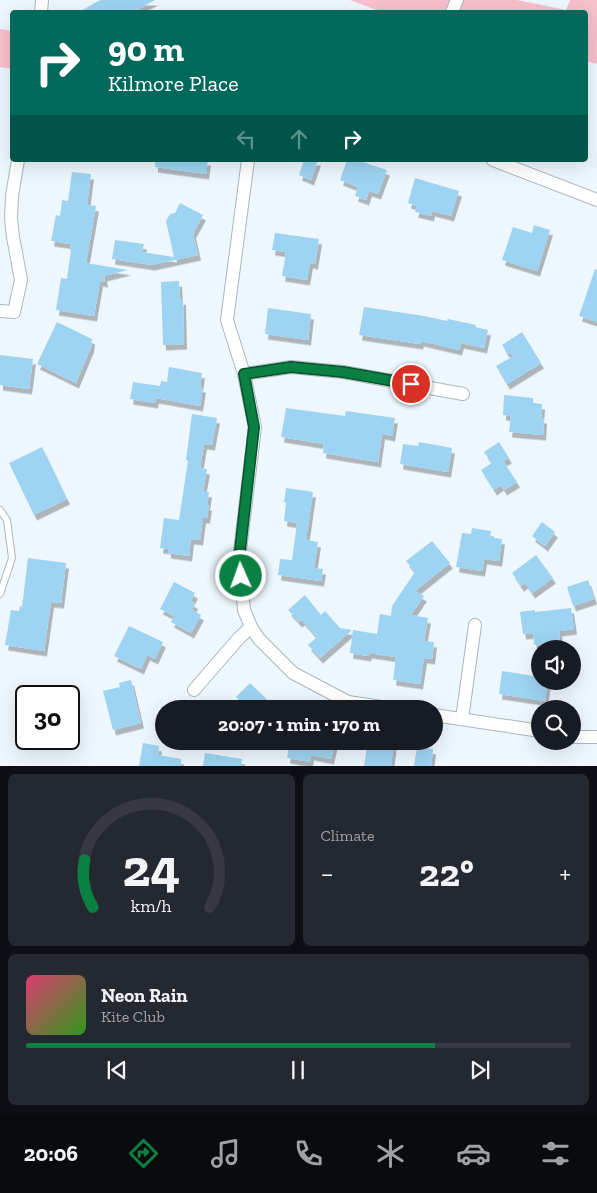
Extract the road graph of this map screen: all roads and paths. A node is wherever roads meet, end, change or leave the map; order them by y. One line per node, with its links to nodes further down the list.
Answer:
1 (18, 162): 5 (street)
2 (248, 162): 6 (street)
3 (498, 162): 4 (street)
4 (597, 200)
5 (0, 311)
6 (244, 374): 7 (street); 11 (street)
7 (462, 394)
8 (0, 510): 9 (lane)
9 (0, 594)
10 (475, 625): 15 (street)
11 (251, 627): 12 (street); 13 (street)
12 (194, 690)
13 (344, 700)
14 (443, 716): 15 (street)
15 (462, 719): 16 (street)
16 (531, 730)
17 (581, 737): 18 (street)
18 (597, 737)

